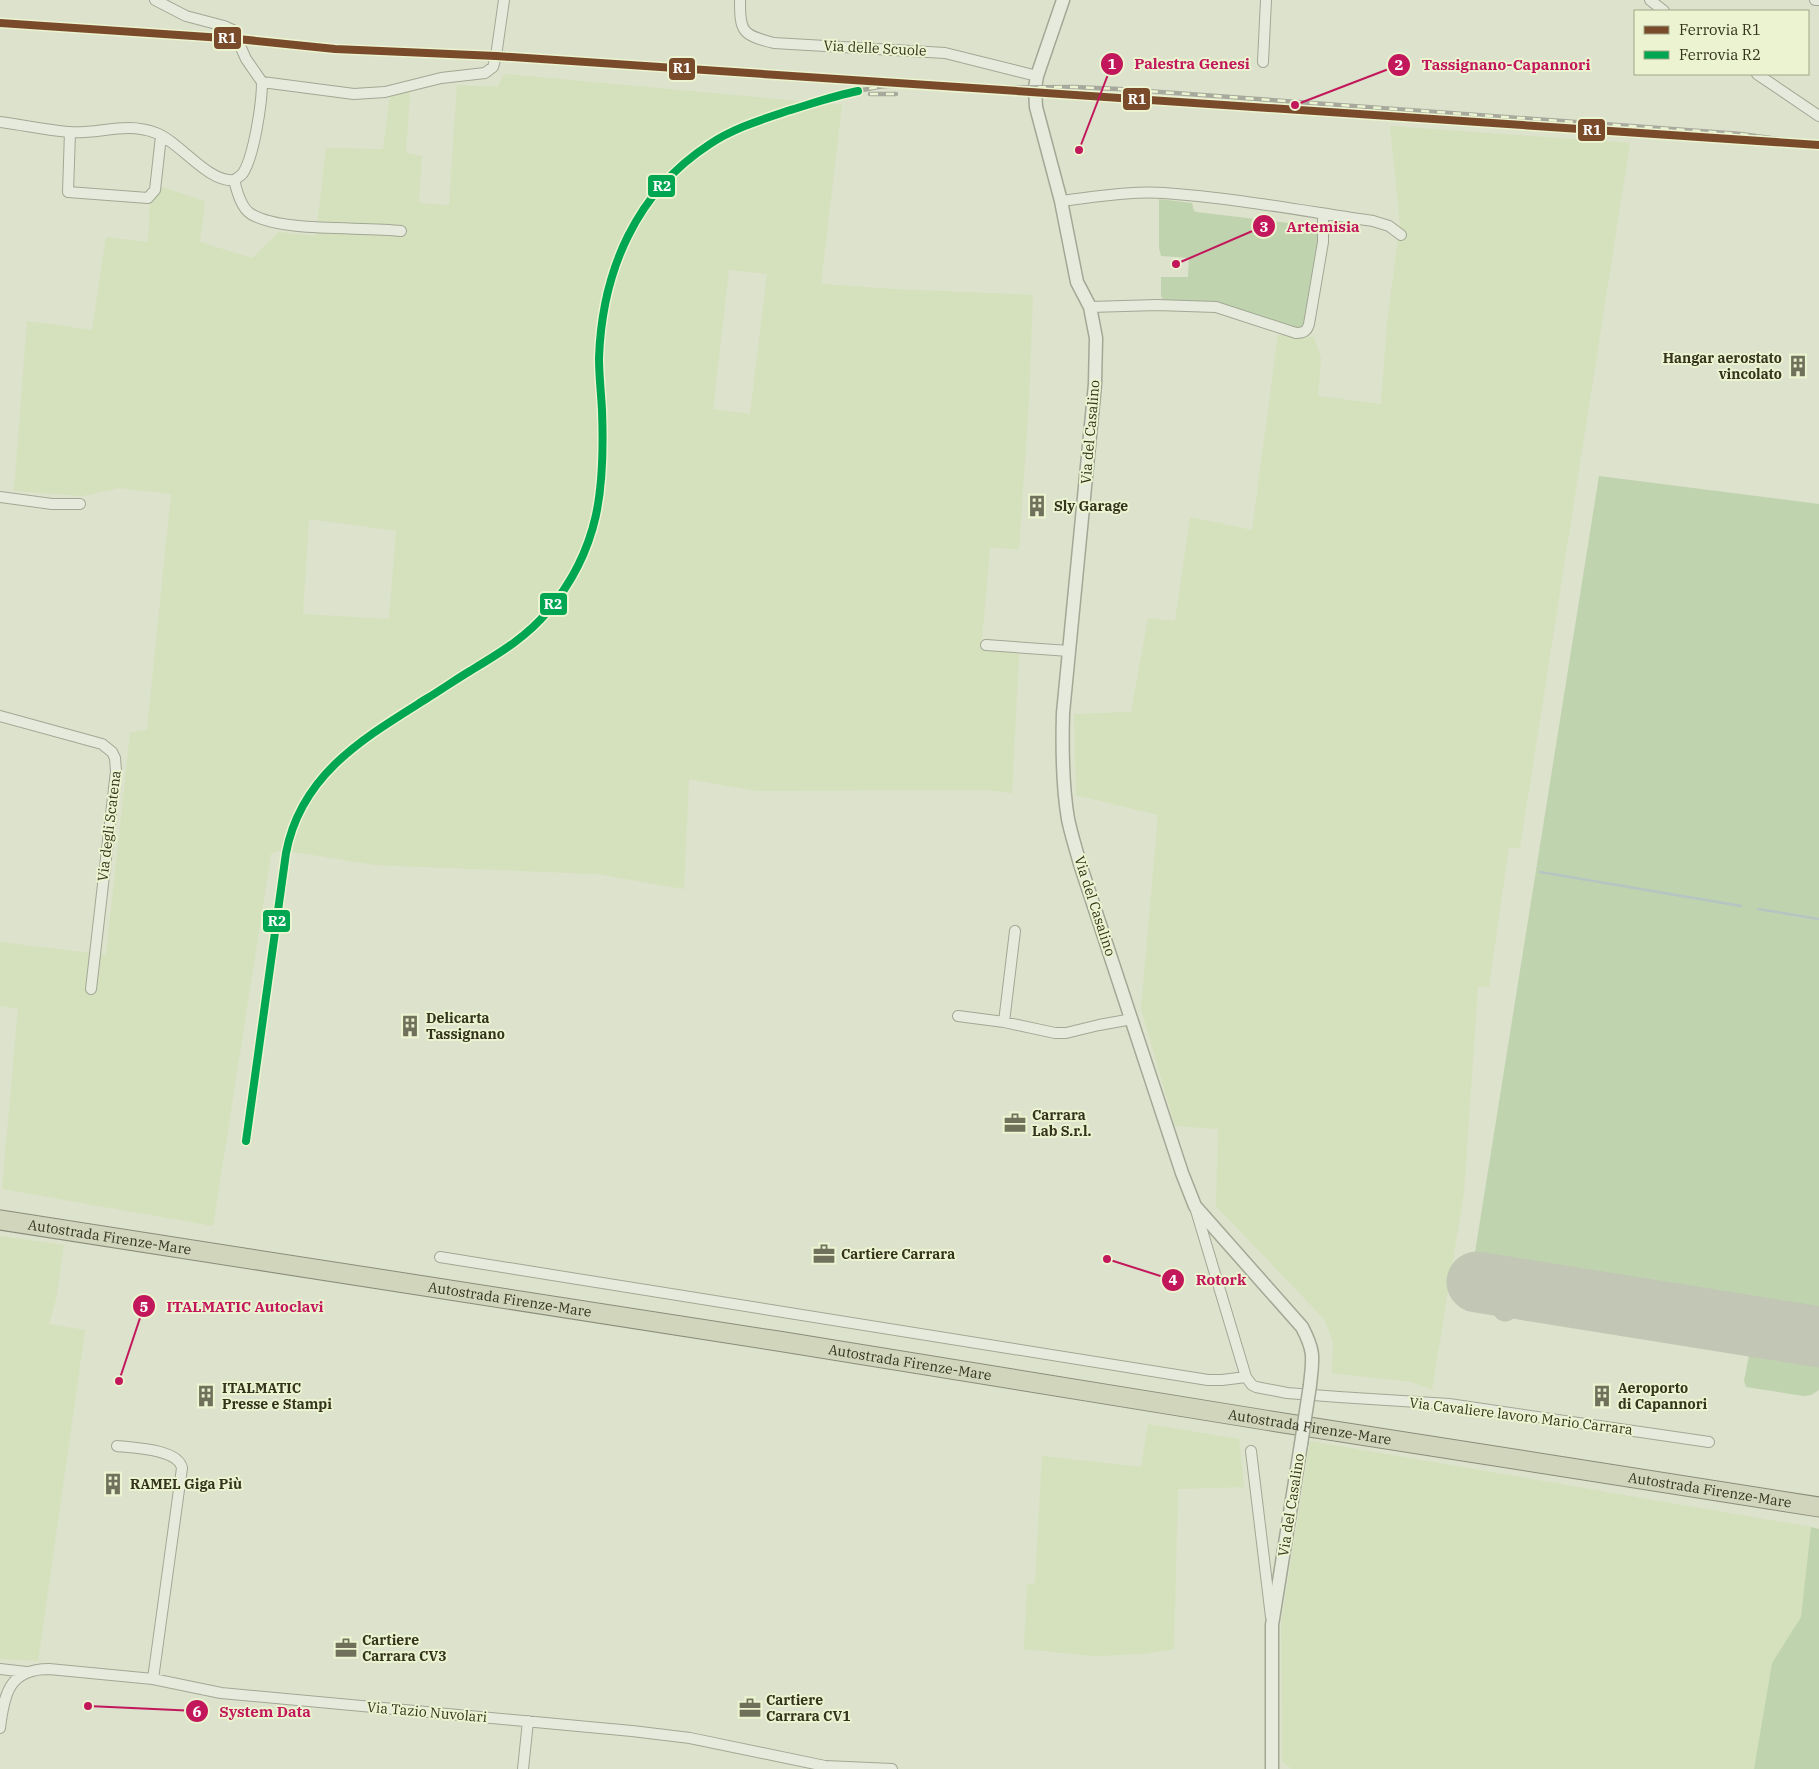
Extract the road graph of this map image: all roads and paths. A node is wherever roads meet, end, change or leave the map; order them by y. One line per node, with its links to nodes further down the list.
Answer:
1 (155, 0): 13 (street)
2 (504, 0): 13 (street)
3 (740, 0): 12 (street, Via delle Scuole)
4 (1064, 0): 12 (street, Via del Casalino)
5 (1266, 0): 10 (street)
6 (1650, 0): 9 (street)
7 (1815, 0): 8 (street)
8 (1819, 0)
9 (1663, 10)
10 (1263, 62)
11 (1758, 75): 14 (street)
12 (1037, 76): 19 (street, Via del Casalino)
13 (262, 82): 18 (street)
14 (1819, 116)
15 (0, 122): 16 (street)
16 (70, 132): 17 (street); 17 (street)
17 (161, 136): 18 (street)
18 (234, 180): 21 (street)
19 (1061, 200): 20 (street); 23 (street, Via del Casalino)
20 (1323, 214): 22 (street); 23 (street)
21 (401, 231)
22 (1402, 235)
23 (1090, 307): 27 (street, Via del Casalino)
24 (0, 497): 25 (street)
25 (80, 504)
26 (986, 645): 27 (street)
27 (1069, 651): 32 (street, Via del Casalino)
28 (0, 716): 30 (street, Via degli Scatena)
29 (1015, 930): 33 (street)
30 (91, 988)
31 (958, 1016): 33 (street)
32 (1132, 1019): 33 (street); 34 (street, Via del Casalino)
33 (1004, 1022)
34 (1195, 1206): 38 (street); 44 (street, Via del Casalino, bridge)
35 (0, 1208): 42 (highway, Autostrada Firenze-Mare)
36 (0, 1220): 43 (highway, Autostrada Firenze-Mare)
37 (440, 1257): 38 (street)
38 (1246, 1377): 39 (street, Via Cavaliere lavoro Mario Carrara)
39 (1709, 1442)
40 (117, 1446): 47 (street)
41 (1251, 1451): 44 (street)
42 (1819, 1494)
43 (1819, 1507)
44 (1272, 1625): 52 (street, Via del Casalino)
45 (0, 1670): 46 (street, Via Tazio Nuvolari)
46 (26, 1672): 47 (street, Via Tazio Nuvolari); 49 (street)
47 (153, 1679): 48 (street, Via Tazio Nuvolari)
48 (528, 1720): 50 (street); 51 (street, Via Tazio Nuvolari)
49 (0, 1728)
50 (523, 1769)
51 (892, 1769)
52 (1272, 1769)

